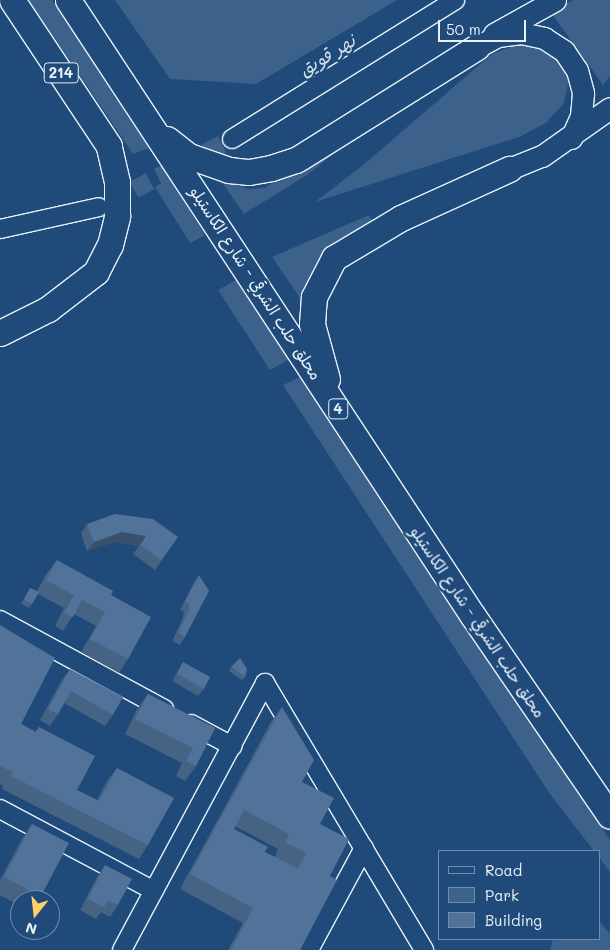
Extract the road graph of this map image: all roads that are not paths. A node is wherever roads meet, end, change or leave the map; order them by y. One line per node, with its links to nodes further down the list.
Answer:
1 (12, 0): 13 (highway, 214)
2 (68, 0): 7 (highway, محلق حلب الشرقي - شارع الكاستيلو / 4)
3 (455, 0): 9 (street)
4 (554, 0): 5 (main road)
5 (477, 46): 7 (highway); 8 (main road)
6 (610, 108): 8 (main road)
7 (150, 122): 14 (highway, محلق حلب الشرقي - شارع الكاستيلو / 4)
8 (571, 138): 10 (main road)
9 (232, 140)
10 (509, 169): 14 (highway)
11 (99, 207): 12 (street)
12 (0, 229)
13 (0, 333)
14 (332, 401): 18 (highway, محلق حلب الشرقي - شارع الكاستيلو / 4)
15 (0, 620): 16 (street)
16 (232, 746): 19 (street); 20 (street)
17 (0, 809): 20 (street)
18 (610, 816)
19 (364, 848): 22 (street); 23 (street)
20 (154, 891): 21 (street)
21 (122, 950)
22 (309, 950)
23 (424, 950)

